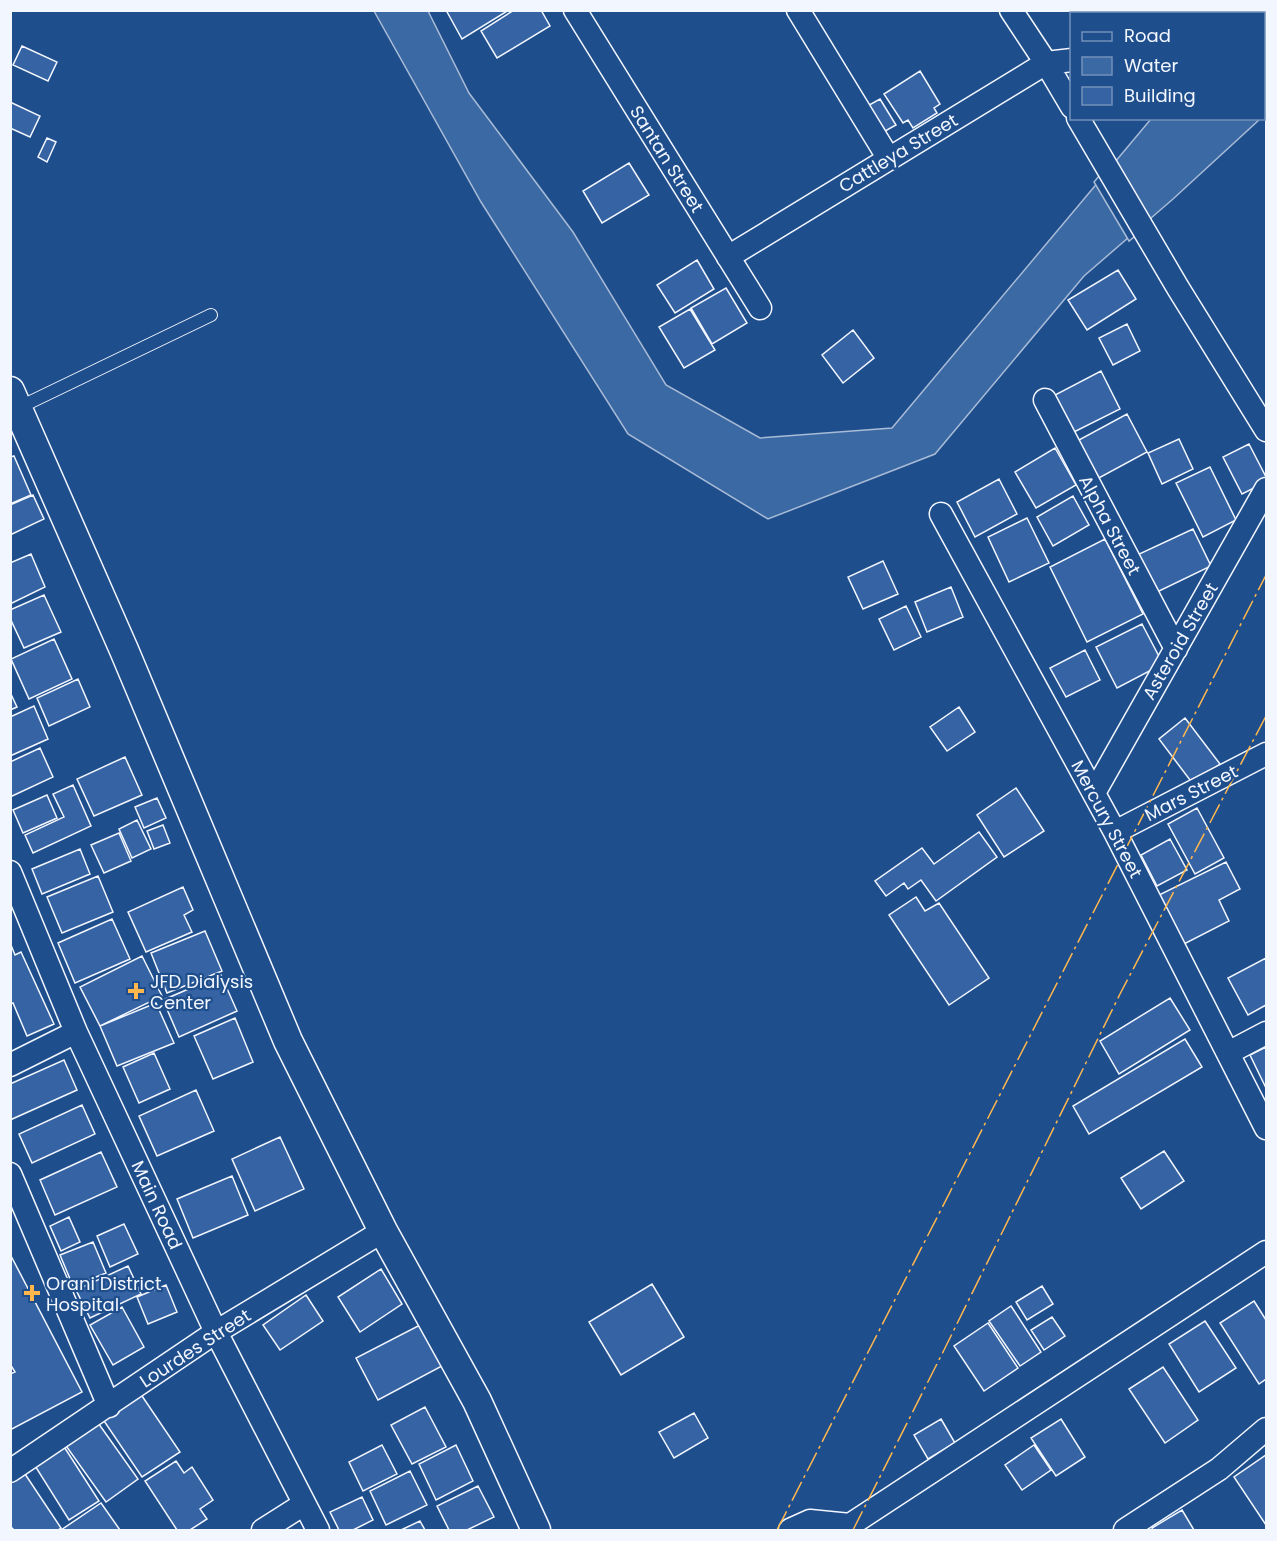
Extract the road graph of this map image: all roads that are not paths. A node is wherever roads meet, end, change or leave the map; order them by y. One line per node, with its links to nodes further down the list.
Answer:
1 (575, 10): 9 (street, Santan Street)
2 (798, 10): 8 (street)
3 (1011, 10): 5 (street)
4 (1070, 60): 5 (street, Cattleya Street)
5 (1046, 63): 6 (street); 8 (street, Cattleya Street)
6 (1070, 105)
7 (1083, 128): 14 (street)
8 (889, 159): 9 (street, Cattleya Street)
9 (728, 257): 10 (street, Santan Street)
10 (760, 308)
11 (212, 315): 12 (lane)
12 (14, 400): 28 (street)
13 (1045, 400): 17 (street, Alpha Street)
14 (1266, 430)
15 (1266, 489): 17 (street, Asteroid Street)
16 (942, 514): 19 (street, Mercury Street)
17 (1176, 649): 19 (street, Asteroid Street)
18 (1266, 754): 20 (street, Mars Street)
19 (1094, 793): 20 (street, Mercury Street)
20 (1115, 832): 24 (street, Mercury Street)
21 (10, 872): 22 (street, Main Road)
22 (76, 1032): 25 (street); 30 (street, Main Road)
23 (1266, 1033): 24 (street)
24 (1228, 1053): 26 (street, Mercury Street)
25 (10, 1065)
26 (1266, 1128)
27 (10, 1174): 31 (street)
28 (383, 1231): 30 (street, Lourdes Street); 38 (street)
29 (1266, 1252): 35 (street)
30 (216, 1332): 31 (street, Lourdes Street); 34 (street, Main Road)
31 (109, 1406): 33 (street, Lourdes Street)
32 (1266, 1429): 40 (street)
33 (10, 1471)
34 (304, 1504): 36 (street); 37 (street, Main Road)
35 (848, 1528): 39 (street)
36 (263, 1530)
37 (318, 1530)
38 (537, 1530)
39 (790, 1530)
40 (1125, 1530)

